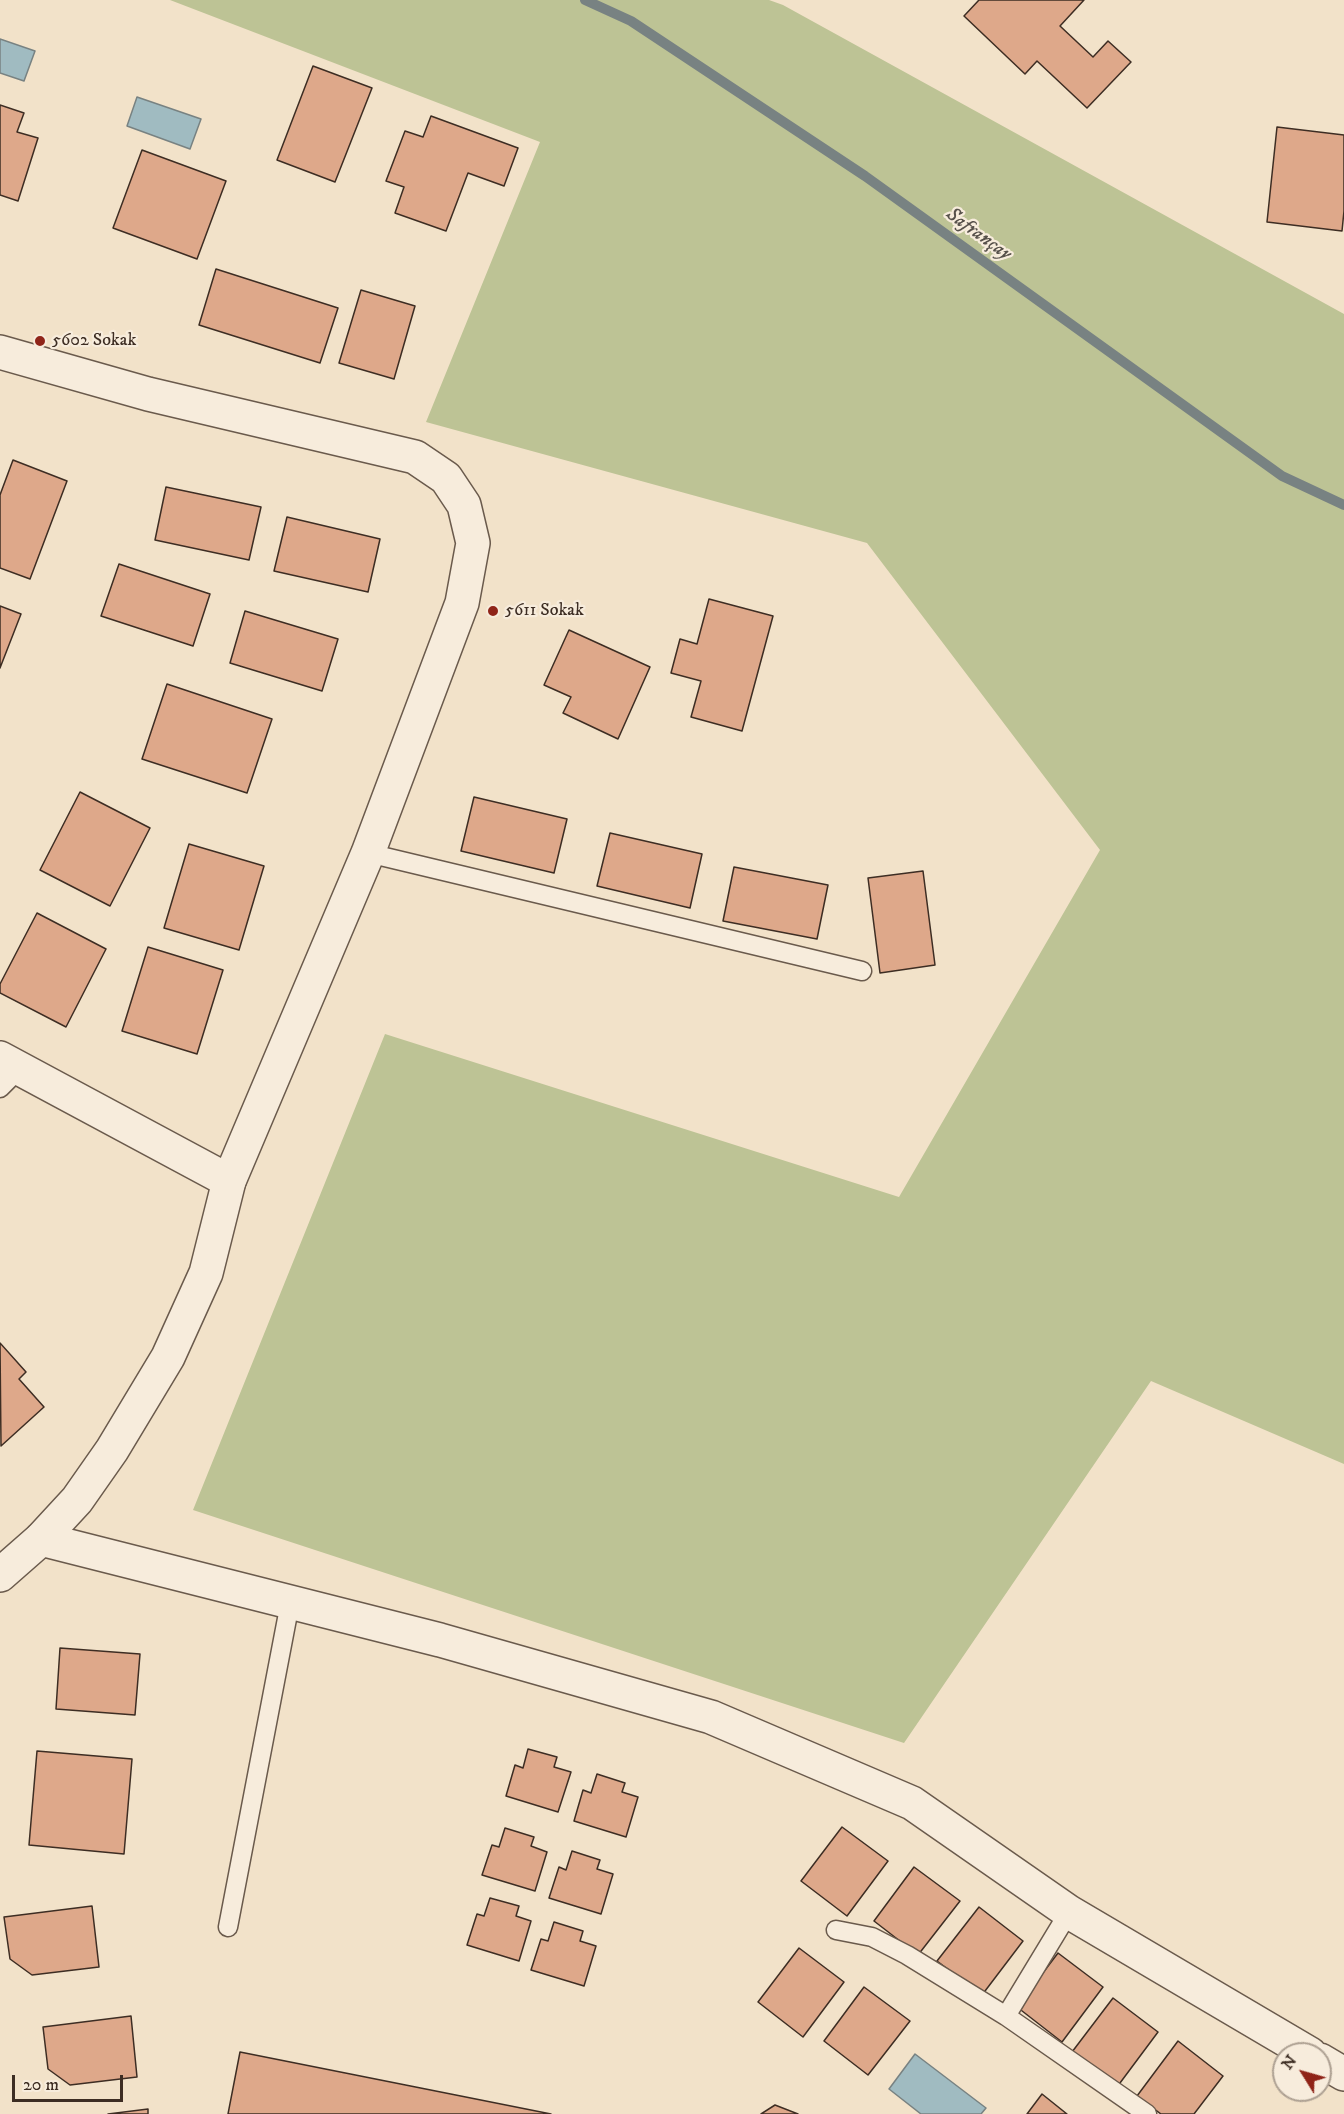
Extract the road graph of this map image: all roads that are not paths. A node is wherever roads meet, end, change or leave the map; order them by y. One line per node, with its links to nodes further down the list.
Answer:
1 (0, 352): 2 (street)
2 (368, 854): 3 (lane); 5 (street)
3 (862, 970)
4 (6, 1071): 5 (street)
5 (229, 1181): 6 (street)
6 (41, 1539): 7 (street); 8 (street)
7 (0, 1575)
8 (290, 1603): 9 (street); 10 (lane)
9 (1069, 1912): 12 (lane); 13 (street)
10 (228, 1927)
11 (836, 1930): 12 (lane)
12 (1006, 2016): 14 (lane)
13 (1290, 2042)
14 (1147, 2114)

